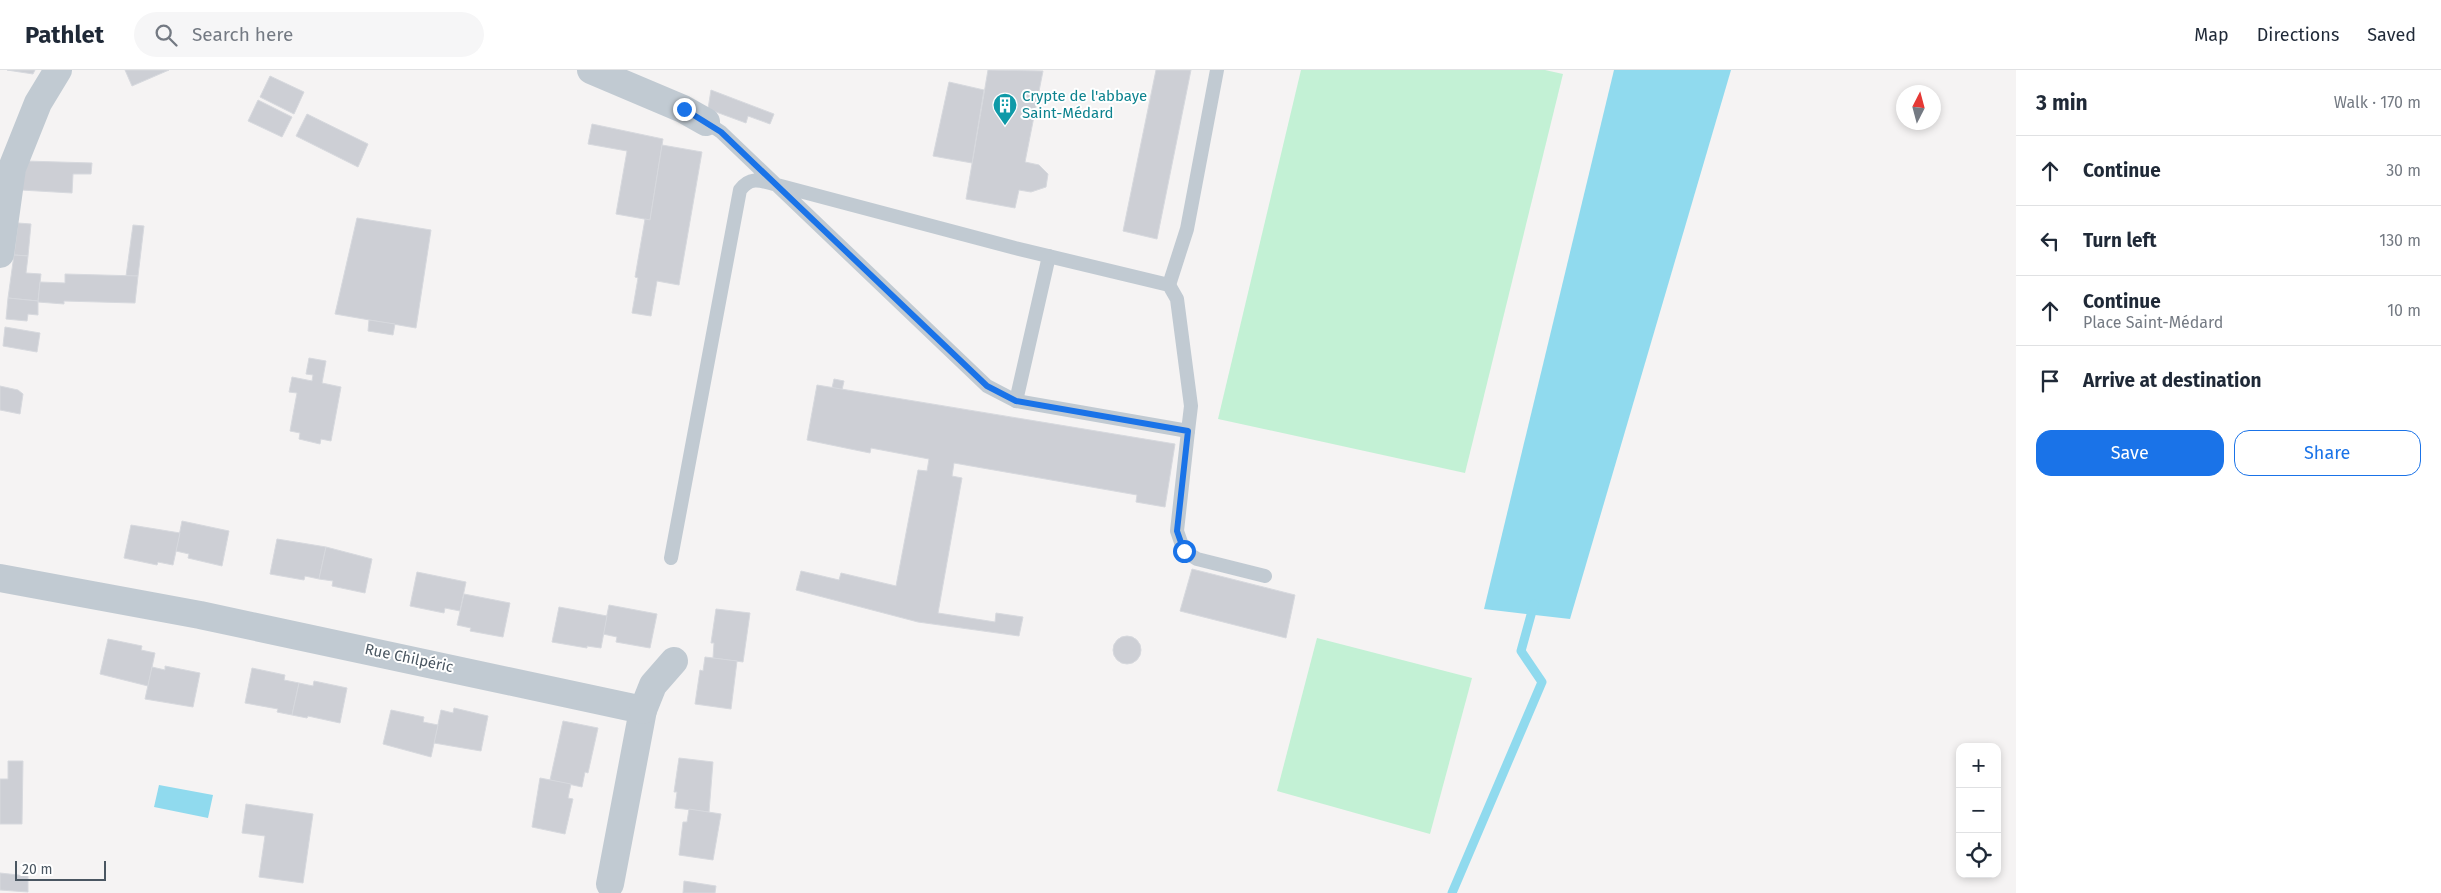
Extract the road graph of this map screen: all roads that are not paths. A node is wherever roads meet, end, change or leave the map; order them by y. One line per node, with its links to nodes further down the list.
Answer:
1 (58, 70): 6 (street)
2 (592, 70): 4 (street)
3 (1217, 70): 8 (lane)
4 (706, 122): 5 (lane)
5 (778, 185): 7 (lane); 9 (lane); 11 (lane)
6 (0, 254)
7 (1049, 256): 8 (lane); 9 (lane)
8 (1169, 285): 10 (lane)
9 (1016, 401): 10 (lane)
10 (1188, 431): 12 (lane)
11 (671, 558)
12 (1265, 576)
13 (0, 578): 15 (street, Rue Chilpéric)
14 (674, 661): 15 (street)
15 (643, 710): 16 (street)
16 (610, 884)

